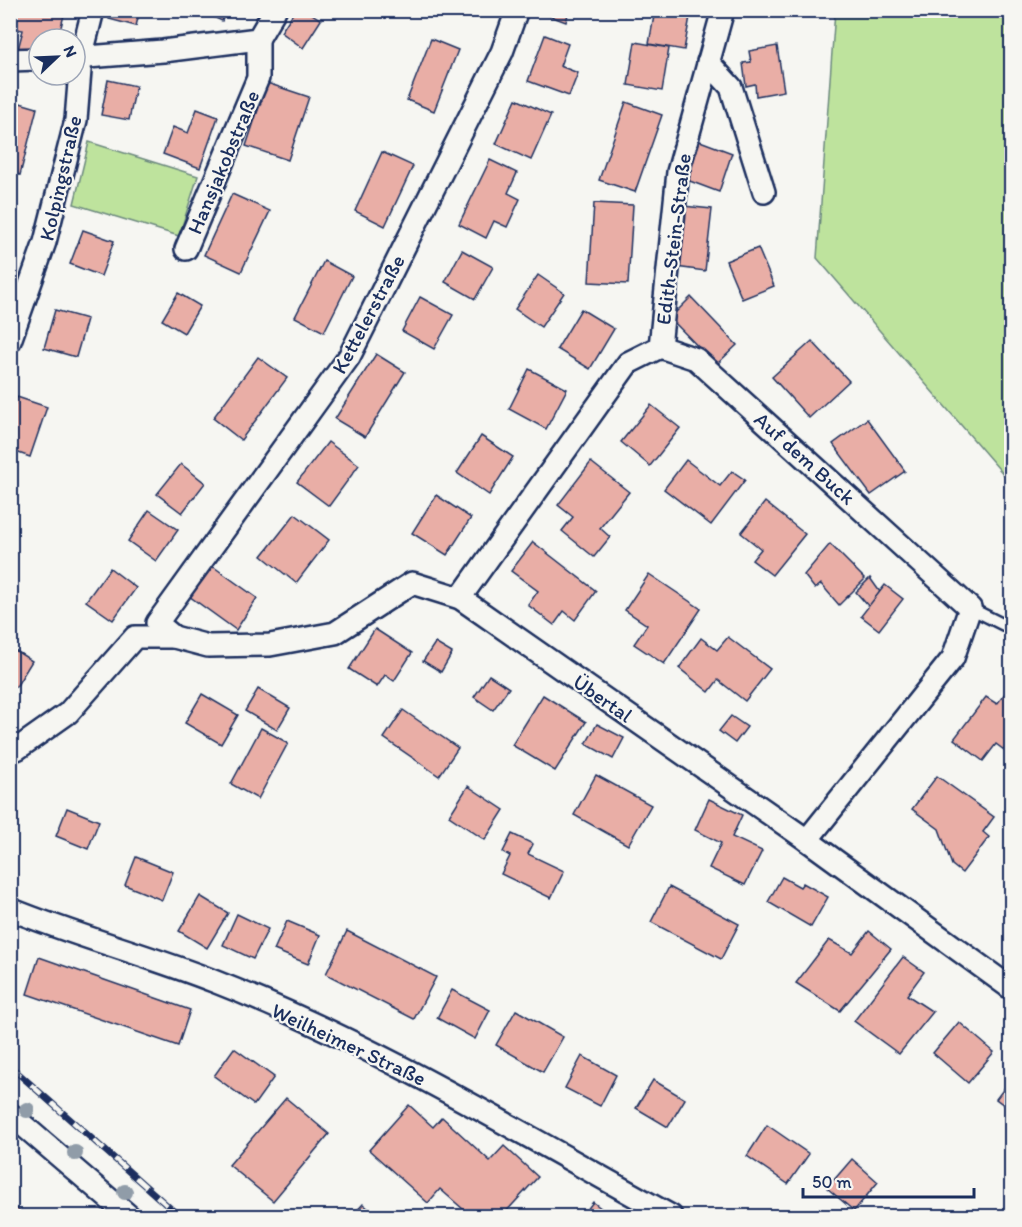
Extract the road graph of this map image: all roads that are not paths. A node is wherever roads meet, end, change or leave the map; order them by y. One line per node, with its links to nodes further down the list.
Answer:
1 (93, 10): 5 (street, Kolpingstraße)
2 (275, 10): 6 (street)
3 (517, 10): 18 (street, Kettelerstraße)
4 (723, 10): 10 (street, Edith-Stein-Straße)
5 (87, 29)
6 (258, 39): 7 (street); 13 (street, Hansjakobstraße)
7 (87, 57)
8 (27, 59): 9 (street)
9 (10, 60)
10 (708, 62): 12 (street); 15 (street, Edith-Stein-Straße)
11 (77, 87): 14 (street, Kolpingstraße)
12 (764, 192)
13 (186, 249)
14 (10, 341)
15 (660, 347): 16 (street); 17 (street, Auf dem Buck)
16 (460, 598): 20 (street, Übertal); 22 (street, Übertal)
17 (970, 608): 19 (lane); 22 (street)
18 (157, 623): 20 (street, Übertal)
19 (1011, 629)
20 (174, 637): 21 (street)
21 (10, 746)
22 (807, 840): 24 (street, Übertal)
23 (10, 909): 27 (street, Weilheimer Straße)
24 (1011, 989)
25 (10, 1114): 26 (street)
26 (129, 1216)
27 (671, 1216)

